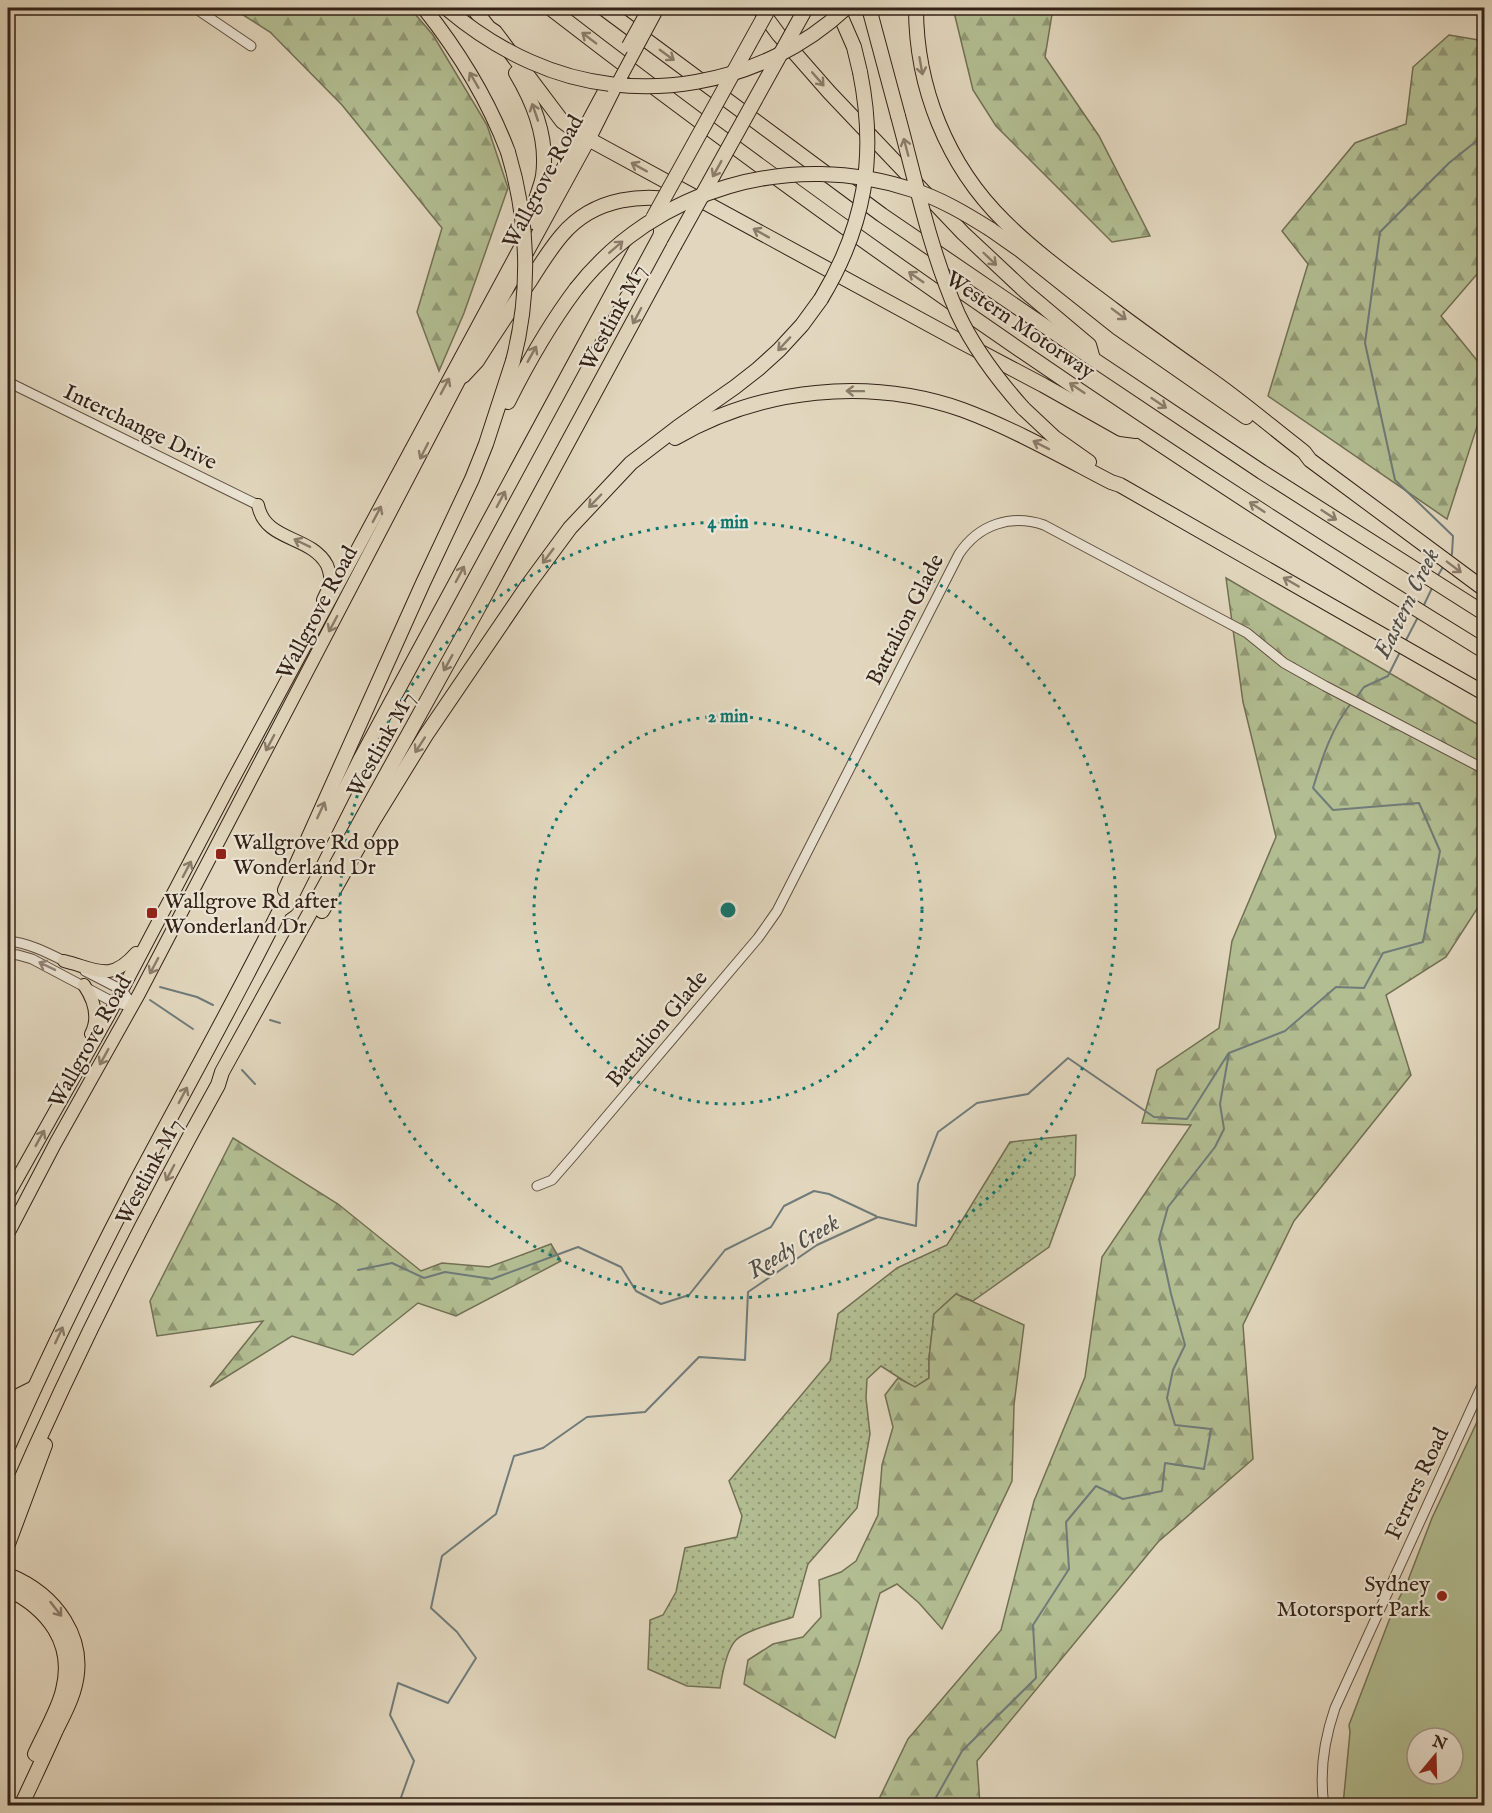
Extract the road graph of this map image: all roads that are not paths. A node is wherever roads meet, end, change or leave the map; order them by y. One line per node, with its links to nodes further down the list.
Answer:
1 (195, 8): 19 (street)
2 (424, 8): 28 (highway, one-way to 2, bridge)
3 (446, 8): 14 (highway, bridge)
4 (472, 8): 17 (highway)
5 (550, 8): 27 (highway, Western Motorway, one-way to 5)
6 (603, 8): 24 (highway, Western Motorway, one-way to 24)
7 (649, 8): 20 (main road, Wallgrove Road, bridge)
8 (658, 8): 20 (main road, Wallgrove Road, bridge)
9 (751, 8): 18 (highway)
10 (759, 8): 18 (highway)
11 (769, 8): 41 (highway, Westlink M7, one-way to 11, bridge)
12 (806, 8): 50 (highway, Westlink M7, one-way to 50, bridge)
13 (837, 8): 30 (highway, one-way to 30, bridge)
14 (846, 8)
15 (869, 8): 31 (highway, one-way to 15, bridge)
16 (916, 8): 29 (highway, one-way to 29)
17 (489, 28): 21 (highway); 23 (highway, one-way to 17)
18 (779, 35): 24 (highway, one-way to 24)
19 (251, 46)
20 (610, 89): 21 (main road, Wallgrove Road)
21 (585, 137): 22 (highway, one-way to 21); 23 (main road, Wallgrove Road); 25 (main road, Wallgrove Road)
22 (709, 205): 25 (highway); 27 (highway, one-way to 22)
23 (534, 221): 36 (main road, Wallgrove Road, one-way to 23)
24 (1093, 359): 34 (highway, Western Motorway, one-way to 34)
25 (463, 376): 39 (main road, Wallgrove Road, one-way to 39)
26 (8, 382): 32 (street, Interchange Drive)
27 (1143, 432): 35 (highway, Western Motorway, one-way to 27)
28 (486, 444): 29 (highway, one-way to 29, bridge); 41 (highway, one-way to 28)
29 (1311, 460): 33 (highway, one-way to 33)
30 (621, 475): 31 (highway, one-way to 30); 50 (highway, one-way to 50)
31 (1120, 485): 37 (highway, one-way to 31)
32 (258, 506): 36 (main road, one-way to 32)
33 (1485, 590)
34 (1485, 613)
35 (1485, 651)
36 (295, 665): 38 (main road, Wallgrove Road)
37 (1485, 693)
38 (279, 694): 39 (main road); 42 (main road, Wallgrove Road, one-way to 38)
39 (292, 702): 49 (main road, Wallgrove Road, one-way to 49)
40 (1485, 769): 52 (street, Battalion Glade)
41 (280, 910): 56 (highway, Westlink M7, one-way to 41)
42 (149, 939): 45 (main road); 47 (main road, Wallgrove Road)
43 (8, 941): 45 (street)
44 (8, 954): 46 (street, one-way to 44)
45 (64, 961): 47 (street)
46 (84, 985): 48 (street); 51 (main road)
47 (122, 990): 48 (main road, Wallgrove Road); 49 (street)
48 (115, 1002): 49 (street); 51 (main road, Wallgrove Road)
49 (132, 1006): 54 (main road, Wallgrove Road, one-way to 54)
50 (218, 1085): 59 (highway, Westlink M7, one-way to 59)
51 (65, 1093): 53 (main road, Wallgrove Road, one-way to 51)
52 (537, 1186)
53 (8, 1195)
54 (8, 1234)
55 (1485, 1381): 65 (street, Ferrers Road)
56 (34, 1388): 57 (highway); 58 (highway, Westlink M7)
57 (8, 1421)
58 (10, 1442)
59 (24, 1484): 60 (highway); 61 (highway)
60 (8, 1509)
61 (8, 1544)
62 (8, 1580): 63 (highway); 64 (highway, one-way to 64)
63 (12, 1806)
64 (21, 1806)
65 (1324, 1806)

